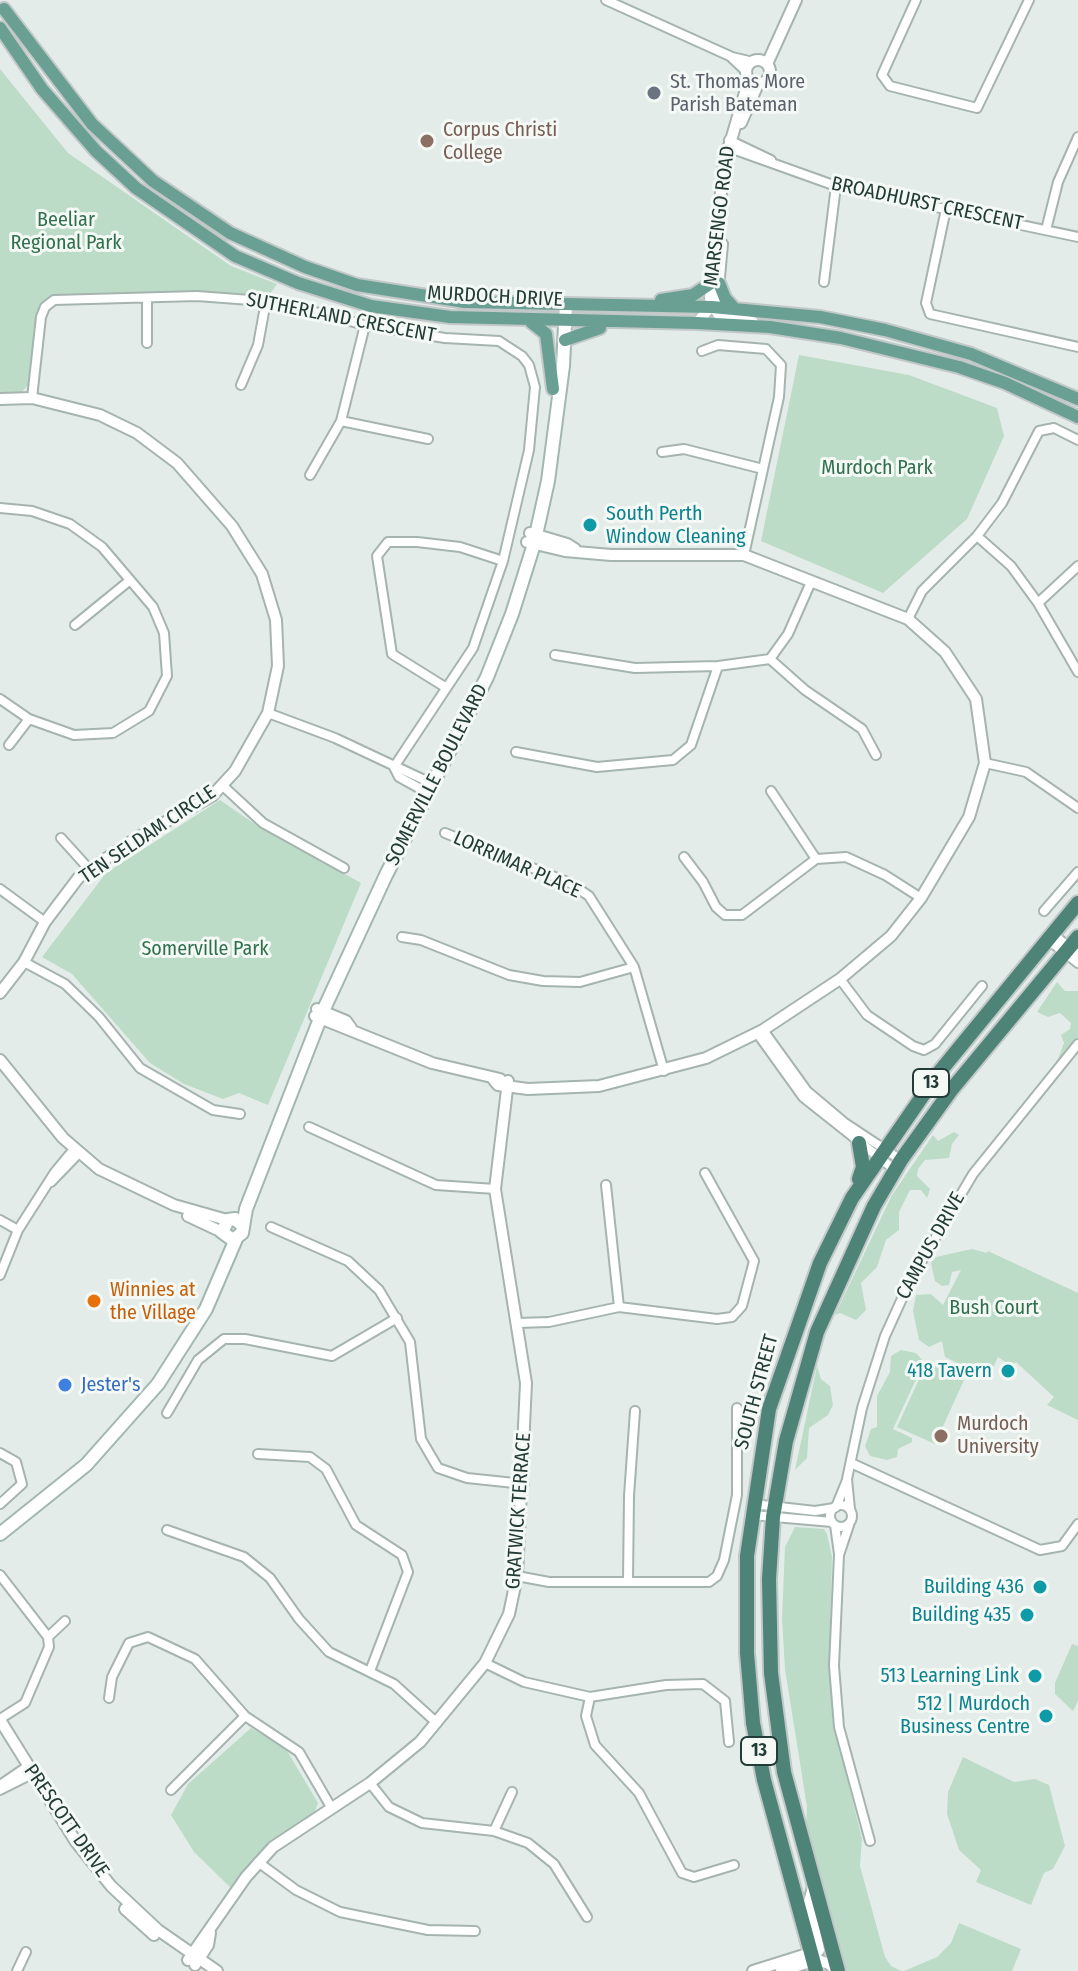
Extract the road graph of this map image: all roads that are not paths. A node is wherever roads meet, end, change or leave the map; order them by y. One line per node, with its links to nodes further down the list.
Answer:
1 (606, 0): 8 (street)
2 (789, 0): 9 (street, MARSENGO ROAD)
3 (796, 0): 9 (street, MARSENGO ROAD)
4 (916, 0): 5 (street)
5 (1029, 0)
6 (3, 8): 21 (main road, MURDOCH DRIVE)
7 (0, 28): 25 (main road, MURDOCH DRIVE)
8 (732, 57): 9 (street); 10 (street)
9 (761, 62): 10 (street, MARSENGO ROAD); 10 (street, MARSENGO ROAD)
10 (751, 79): 12 (street, MARSENGO ROAD)
11 (1078, 137): 15 (street)
12 (731, 145): 13 (street, BROADHURST CRESCENT); 18 (street, MARSENGO ROAD)
13 (836, 186): 14 (street, BROADHURST CRESCENT); 17 (street)
14 (946, 209): 15 (street, BROADHURST CRESCENT); 33 (street)
15 (1046, 230): 16 (street, BROADHURST CRESCENT)
16 (1078, 237)
17 (824, 282)
18 (715, 283): 22 (main road); 23 (street, MARSENGO ROAD); 24 (main road)
19 (147, 298): 20 (street, SUTHERLAND CRESCENT); 32 (street); 37 (street, SUTHERLAND CRESCENT)
20 (266, 301): 29 (street, SUTHERLAND CRESCENT); 35 (street)
21 (562, 305): 22 (main road, MURDOCH DRIVE); 26 (main road, SOMERVILLE BOULEVARD)
22 (634, 305): 23 (main road, MURDOCH DRIVE)
23 (712, 307): 24 (main road, MURDOCH DRIVE); 28 (street, MARSENGO ROAD); 30 (street, MARSENGO ROAD)
24 (734, 308): 39 (main road, MURDOCH DRIVE)
25 (525, 320): 26 (main road, MURDOCH DRIVE); 36 (main road)
26 (561, 321): 27 (main road, MURDOCH DRIVE); 31 (main road, SOMERVILLE BOULEVARD); 36 (main road, SOMERVILLE BOULEVARD)
27 (663, 322): 28 (main road, MURDOCH DRIVE); 31 (main road)
28 (697, 323): 30 (main road, MURDOCH DRIVE)
29 (365, 325): 41 (street); 51 (street, SUTHERLAND CRESCENT)
30 (770, 327): 40 (main road, MURDOCH DRIVE)
31 (565, 340): 49 (main road, SOMERVILLE BOULEVARD)
32 (147, 343)
33 (1078, 347)
34 (702, 351): 45 (street)
35 (241, 385)
36 (553, 389): 49 (main road, SOMERVILLE BOULEVARD)
37 (32, 398): 38 (street, TEN SELDAM CIRCLE); 64 (street, TEN SELDAM CIRCLE)
38 (0, 399)
39 (1078, 399)
40 (1078, 417)
41 (341, 421): 42 (street); 46 (street)
42 (428, 439)
43 (1078, 440): 48 (street)
44 (662, 452): 45 (street)
45 (763, 469): 50 (street)
46 (310, 475)
47 (0, 508): 53 (street)
48 (977, 536): 55 (street); 56 (street)
49 (532, 538): 50 (street); 72 (main road, SOMERVILLE BOULEVARD)
50 (744, 555): 54 (street)
51 (503, 561): 62 (street, SUTHERLAND CRESCENT); 62 (street)
52 (1078, 566): 55 (street)
53 (129, 581): 57 (street); 65 (street)
54 (811, 582): 56 (street); 59 (street)
55 (1038, 603): 61 (street)
56 (908, 619): 69 (street)
57 (75, 625)
58 (555, 655): 60 (street)
59 (770, 659): 60 (street); 68 (street)
60 (718, 666): 67 (street)
61 (1078, 672)
62 (445, 687): 70 (street, SUTHERLAND CRESCENT)
63 (0, 699): 65 (street)
64 (268, 713): 70 (street); 71 (street, TEN SELDAM CIRCLE)
65 (29, 719): 66 (street)
66 (9, 745)
67 (516, 752)
68 (876, 755)
69 (985, 763): 74 (street); 83 (street)
70 (394, 767): 72 (street)
71 (222, 785): 79 (street); 80 (street, TEN SELDAM CIRCLE)
72 (428, 787): 96 (main road, SOMERVILLE BOULEVARD)
73 (771, 791): 78 (street)
74 (1078, 808)
75 (445, 833): 92 (street, LORRIMAR PLACE)
76 (61, 838): 80 (street)
77 (684, 857): 78 (street)
78 (816, 859): 83 (street)
79 (344, 868)
80 (89, 869): 86 (street, TEN SELDAM CIRCLE)
81 (1078, 872): 85 (street)
82 (0, 889): 86 (street)
83 (921, 898): 93 (street)
84 (1078, 903): 87 (highway, SOUTH STREET / 13)
85 (1044, 911)
86 (45, 922): 90 (street, TEN SELDAM CIRCLE)
87 (1050, 936): 89 (street); 107 (highway, SOUTH STREET / 13)
88 (402, 937): 92 (street)
89 (1073, 948): 91 (street); 108 (highway, SOUTH STREET / 13)
90 (24, 962): 95 (street, TEN SELDAM CIRCLE); 103 (street)
91 (1078, 963)
92 (634, 967): 101 (street, LORRIMAR PLACE)
93 (840, 979): 94 (street); 97 (street)
94 (982, 986)
95 (0, 993)
96 (319, 1014): 102 (street); 116 (main road, SOMERVILLE BOULEVARD); 116 (main road, SOMERVILLE BOULEVARD)
97 (760, 1032): 101 (street); 105 (street); 107 (street)
98 (1078, 1044): 126 (street, CAMPUS DRIVE)
99 (0, 1060): 106 (street)
100 (0, 1069): 106 (street)
101 (664, 1071): 102 (street)
102 (511, 1084): 111 (street, GRATWICK TERRACE)
103 (240, 1114)
104 (309, 1127): 111 (street)
105 (859, 1143): 107 (street); 112 (highway)
106 (74, 1153): 115 (street); 116 (street)
107 (881, 1153): 108 (street); 112 (highway, SOUTH STREET / 13)
108 (898, 1165): 133 (highway, SOUTH STREET / 13)
109 (705, 1173): 118 (street)
110 (606, 1185): 118 (street)
111 (495, 1189): 120 (street, GRATWICK TERRACE)
112 (852, 1198): 131 (highway, SOUTH STREET / 13)
113 (0, 1220): 115 (street)
114 (271, 1227): 119 (street)
115 (18, 1230): 117 (street)
116 (228, 1230): 137 (main road, SOMERVILLE BOULEVARD); 139 (main road, SOMERVILLE BOULEVARD)
117 (0, 1275)
118 (619, 1307): 120 (street)
119 (397, 1318): 123 (street); 128 (street)
120 (517, 1323): 128 (street, GRATWICK TERRACE)
121 (737, 1408): 143 (street)
122 (635, 1411): 143 (street)
123 (167, 1413)
124 (0, 1453): 129 (street)
125 (258, 1454): 147 (street)
126 (851, 1463): 127 (street, CAMPUS DRIVE); 135 (street)
127 (847, 1479): 130 (street, CAMPUS DRIVE); 132 (street, CAMPUS DRIVE)
128 (524, 1484): 142 (street, GRATWICK TERRACE)
129 (0, 1504)
130 (835, 1508): 132 (street); 133 (street); 134 (street, CAMPUS DRIVE)
131 (752, 1509): 133 (street); 170 (highway, SOUTH STREET / 13)
132 (850, 1509): 136 (street, CAMPUS DRIVE)
133 (774, 1512): 134 (street); 165 (highway, SOUTH STREET / 13)
134 (833, 1524): 136 (street); 140 (street, CAMPUS DRIVE)
135 (1078, 1524)
136 (849, 1525): 140 (street, CAMPUS DRIVE)
137 (0, 1527)
138 (167, 1530): 147 (street)
139 (0, 1534)
140 (839, 1555): 162 (street, CAMPUS DRIVE)
141 (0, 1575): 145 (street)
142 (517, 1576): 143 (street); 146 (street, GRATWICK TERRACE)
143 (628, 1581)
144 (65, 1621): 145 (street)
145 (48, 1637): 151 (street)
146 (485, 1663): 148 (street); 152 (street, GRATWICK TERRACE)
147 (370, 1671): 152 (street)
148 (590, 1697): 154 (street); 164 (street)
149 (109, 1698): 150 (street)
150 (245, 1716): 158 (street); 160 (street)
151 (0, 1720): 155 (street, PRESCOTT DRIVE)
152 (437, 1723): 156 (street, GRATWICK TERRACE)
153 (0, 1732): 155 (street, PRESCOTT DRIVE)
154 (729, 1742)
155 (27, 1772): 157 (street); 169 (street, PRESCOTT DRIVE)
156 (370, 1783): 160 (street, GRATWICK TERRACE); 161 (street)
157 (0, 1787)
158 (171, 1790)
159 (512, 1792): 161 (street)
160 (331, 1807): 163 (street, GRATWICK TERRACE)
161 (494, 1831): 166 (street)
162 (870, 1841)
163 (258, 1862): 167 (street); 169 (street, GRATWICK TERRACE)
164 (734, 1865)
165 (814, 1885): 170 (street); 175 (highway, SOUTH STREET / 13)
166 (587, 1917)
167 (475, 1931)
168 (26, 1952): 171 (street)
169 (196, 1962): 172 (street, PRESCOTT DRIVE)
170 (809, 1962): 173 (street); 174 (street); 175 (street)
171 (17, 1971)
172 (217, 1971)
173 (753, 1971)
174 (781, 1971)
175 (838, 1971)

